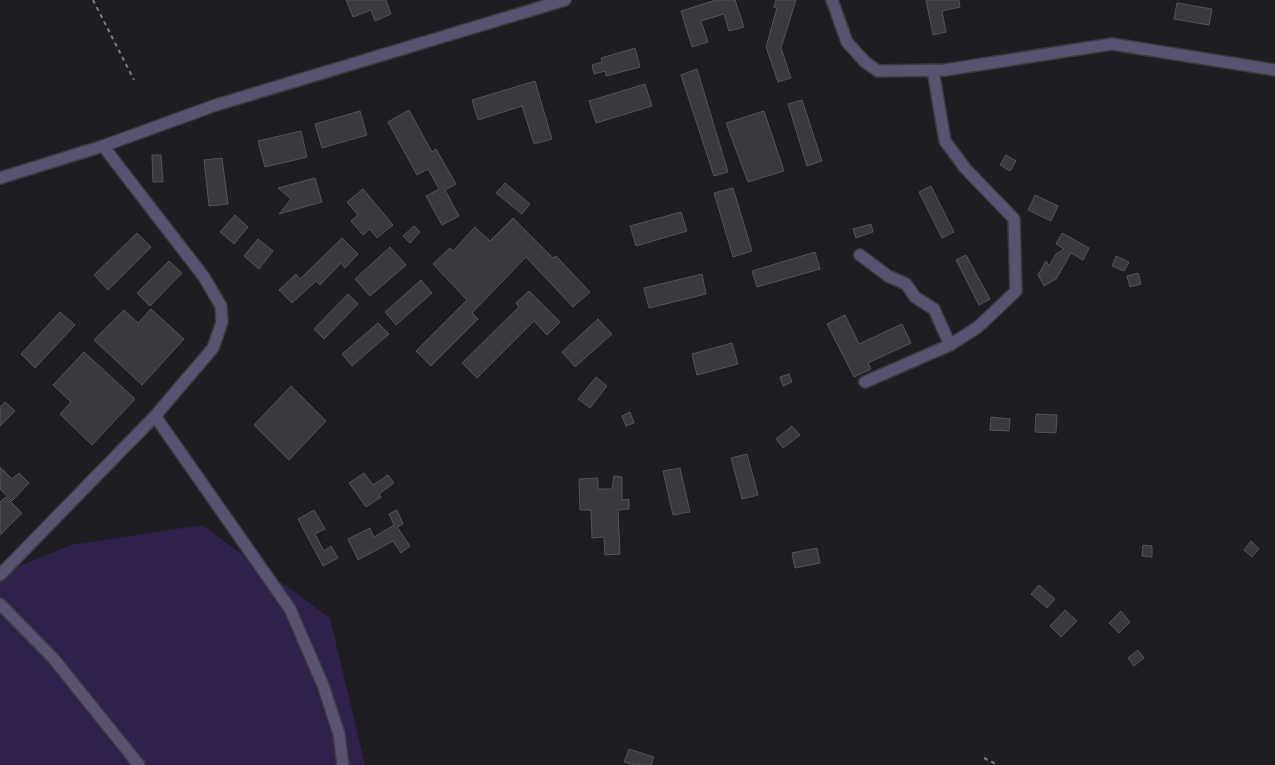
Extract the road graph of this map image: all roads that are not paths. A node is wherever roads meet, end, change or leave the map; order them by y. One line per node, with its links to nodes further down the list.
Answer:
1 (566, 0): 5 (street)
2 (832, 0): 3 (street)
3 (933, 70): 4 (street); 8 (street)
4 (1275, 70)
5 (103, 146): 6 (street); 10 (street)
6 (0, 178)
7 (860, 255): 8 (street)
8 (950, 345): 9 (street)
9 (864, 382)
10 (155, 416): 11 (street); 14 (street)
11 (0, 575)
12 (0, 604): 13 (street)
13 (139, 765)
14 (343, 765)

